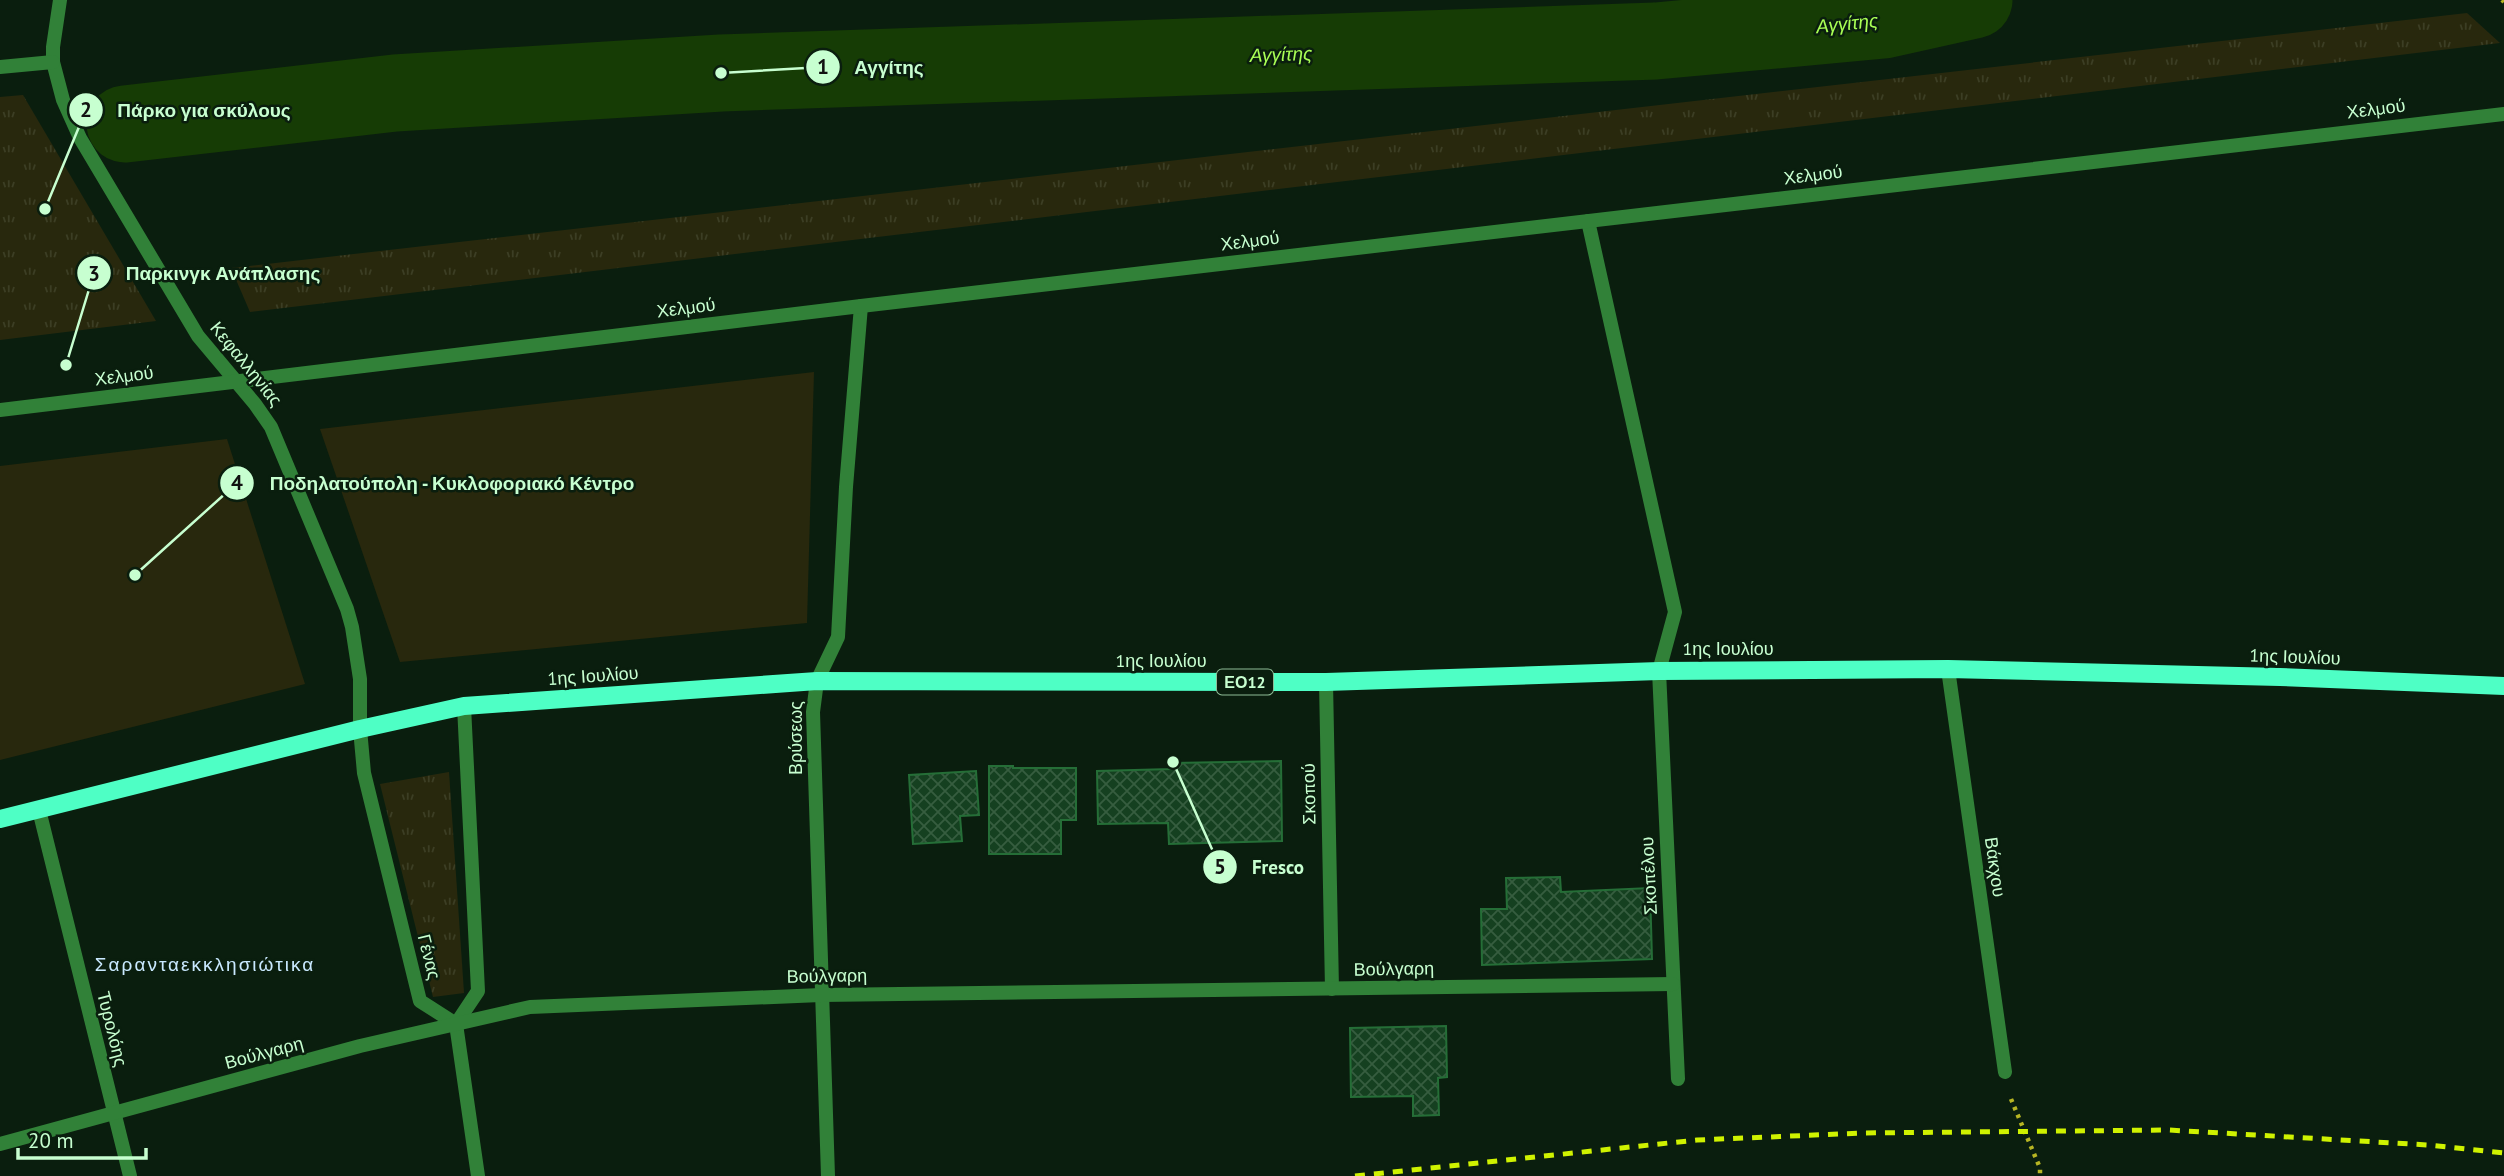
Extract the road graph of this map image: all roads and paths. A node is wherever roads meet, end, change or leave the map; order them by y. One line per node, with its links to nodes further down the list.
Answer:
1 (60, 0): 2 (street, Κεφαλληνίας)
2 (52, 62): 3 (street); 7 (street, Κεφαλληνίας)
3 (0, 67)
4 (2504, 114): 5 (street, Χελμού)
5 (1588, 221): 6 (street, Χελμού); 10 (street, Σκοπέλου)
6 (861, 306): 7 (street, Χελμού); 11 (street, Βρύσεως)
7 (235, 382): 8 (street, Χελμού); 15 (street, Κεφαλληνίας)
8 (0, 410)
9 (1948, 668): 10 (main road, 1ης Ιουλίου / ΕΟ12); 13 (main road, 1ης Ιουλίου / ΕΟ12); 22 (street, Βάκχου)
10 (1659, 671): 12 (main road, 1ης Ιουλίου / ΕΟ12); 18 (street, Σκοπέλου)
11 (817, 681): 12 (main road, 1ης Ιουλίου / ΕΟ12); 14 (main road, 1ης Ιουλίου / ΕΟ12); 20 (street, Βρύσεως)
12 (1325, 682): 19 (street, Σκοπού)
13 (2504, 686)
14 (464, 706): 15 (main road, 1ης Ιουλίου / ΕΟ12); 21 (street)
15 (360, 730): 16 (main road, 1ης Ιουλίου / ΕΟ12); 21 (street, Γένας)
16 (39, 810): 17 (main road, 1ης Ιουλίου / ΕΟ12); 24 (street, Τυρολόης)
17 (0, 819)
18 (1673, 984): 19 (street, Βούλγαρη); 23 (street, Σκοπέλου)
19 (1332, 989): 20 (street, Βούλγαρη)
20 (821, 995): 21 (street, Βούλγαρη); 28 (street, Βρύσεως)
21 (456, 1024): 24 (street, Βούλγαρη); 27 (street)
22 (2005, 1072): 29 (path)
23 (1678, 1079)
24 (114, 1114): 25 (street, Βούλγαρη); 26 (street, Τυρολόης)
25 (0, 1144)
26 (130, 1176)
27 (478, 1176)
28 (828, 1176)
29 (2040, 1176)

